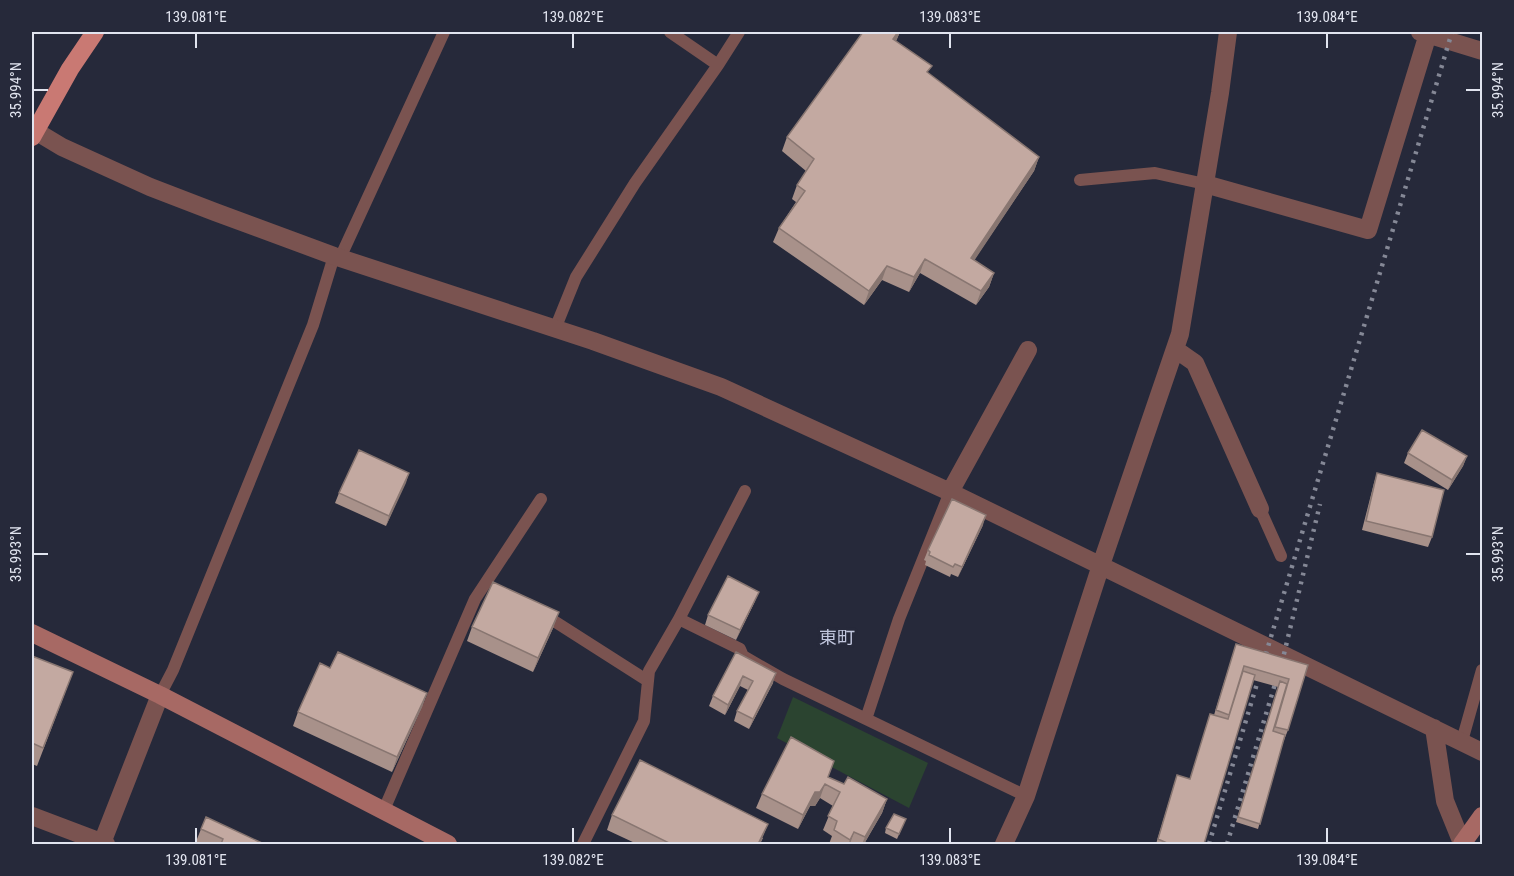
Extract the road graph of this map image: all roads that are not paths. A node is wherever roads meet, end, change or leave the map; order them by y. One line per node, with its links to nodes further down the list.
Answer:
1 (95, 32): 9 (main road)
2 (444, 32): 12 (lane)
3 (670, 32): 8 (lane)
4 (739, 32): 8 (lane)
5 (1228, 32): 11 (street)
6 (1424, 33): 7 (street); 11 (street)
7 (1482, 51)
8 (718, 65): 13 (lane)
9 (32, 132): 12 (street)
10 (1080, 180): 11 (lane)
11 (1205, 184): 14 (street)
12 (337, 257): 13 (street); 27 (lane)
13 (555, 329): 17 (street)
14 (1175, 349): 19 (street); 21 (street)
15 (1028, 350): 17 (street)
16 (745, 490): 23 (lane)
17 (950, 492): 21 (street); 28 (lane)
18 (541, 499): 33 (lane)
19 (1260, 509): 20 (lane)
20 (1281, 556)
21 (1101, 565): 29 (street); 32 (street)
22 (528, 604): 26 (lane)
23 (679, 619): 26 (lane); 28 (lane)
24 (32, 633): 27 (street)
25 (1482, 670): 30 (lane)
26 (648, 681): 38 (lane)
27 (160, 695): 33 (street); 36 (street)
28 (866, 719): 32 (lane)
29 (1434, 728): 30 (street); 40 (street)
30 (1462, 741): 31 (street)
31 (1482, 752)
32 (1026, 796): 39 (street)
33 (383, 812): 37 (street)
34 (32, 816): 36 (street)
35 (1482, 816): 40 (street)
36 (104, 844)
37 (448, 844)
38 (583, 844)
39 (1004, 844)
40 (1462, 844)

